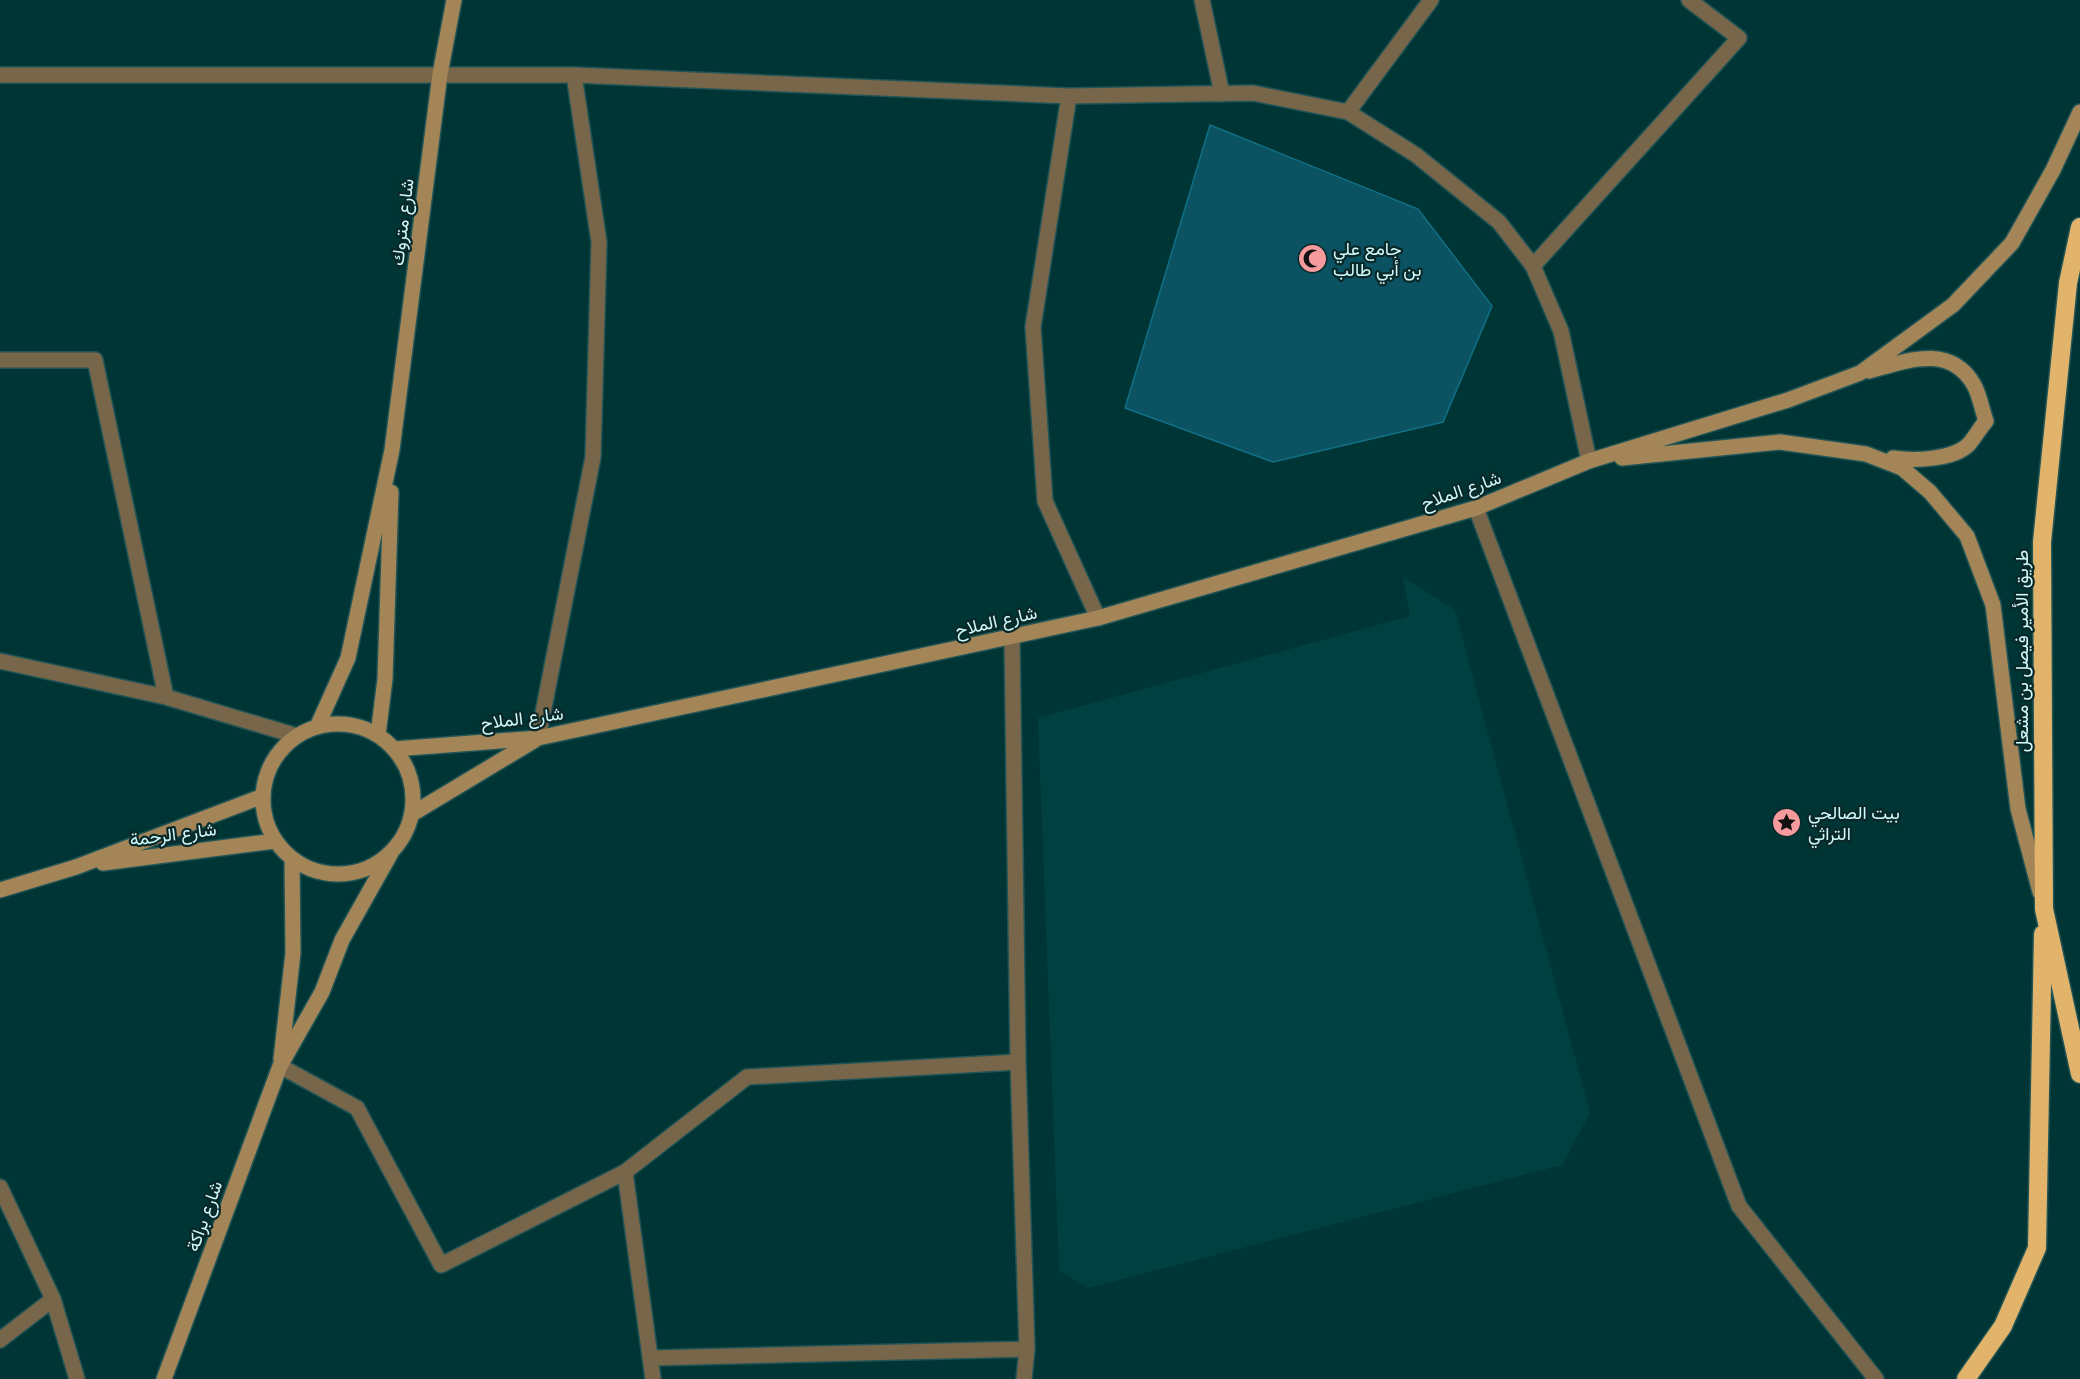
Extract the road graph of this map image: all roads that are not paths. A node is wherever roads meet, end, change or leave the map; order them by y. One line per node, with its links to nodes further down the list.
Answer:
1 (454, 0): 5 (street, شارع متروك)
2 (1202, 0): 8 (street)
3 (1431, 0): 10 (street)
4 (1689, 0): 13 (street)
5 (441, 74): 6 (street); 7 (street); 16 (street, شارع متروك)
6 (0, 75)
7 (574, 75): 9 (street); 27 (street)
8 (1222, 94): 9 (street); 10 (street)
9 (1069, 96): 20 (street)
10 (1348, 112): 13 (street)
11 (2080, 112): 15 (street)
12 (2080, 226): 36 (highway, طريق الأمير فيصل بن مشعل)
13 (1533, 266): 18 (street)
14 (0, 360): 23 (street)
15 (1860, 373): 17 (street); 18 (street)
16 (392, 450): 24 (street, شارع متروك); 25 (street, شارع متروك)
17 (1866, 454): 18 (street); 36 (street)
18 (1589, 461): 19 (street, شارع الملاح)
19 (1476, 508): 20 (street, شارع الملاح); 50 (street)
20 (1098, 618): 21 (street, شارع الملاح)
21 (1012, 639): 27 (street, شارع الملاح); 37 (street)
22 (0, 662): 23 (street)
23 (166, 698): 26 (street)
24 (317, 727): 25 (street); 26 (street)
25 (378, 735): 28 (street)
26 (297, 736): 29 (street)
27 (538, 738): 28 (street, شارع الملاح); 30 (street)
28 (394, 749): 30 (street)
29 (263, 796): 31 (street); 34 (street, شارع الرحمة)
30 (412, 814): 32 (street)
31 (275, 841): 33 (street); 34 (street, شارع الرحمة)
32 (390, 853): 33 (street); 38 (street, شارع براكة)
33 (292, 858): 38 (street, شارع براكة)
34 (76, 867): 35 (street, شارع الرحمة)
35 (0, 890)
36 (2044, 909): 39 (highway, طريق الأمير فيصل بن مشعل); 51 (highway)
37 (1018, 1062): 40 (street); 44 (street)
38 (280, 1066): 40 (street); 47 (street, شارع براكة)
39 (2080, 1074)
40 (625, 1172): 45 (street)
41 (0, 1187): 42 (street)
42 (52, 1299): 43 (street); 46 (street)
43 (0, 1340)
44 (1028, 1349): 45 (street); 49 (street)
45 (651, 1358): 48 (street)
46 (77, 1379)
47 (164, 1379)
48 (653, 1379)
49 (1024, 1379)
50 (1876, 1379)
51 (1966, 1379)

